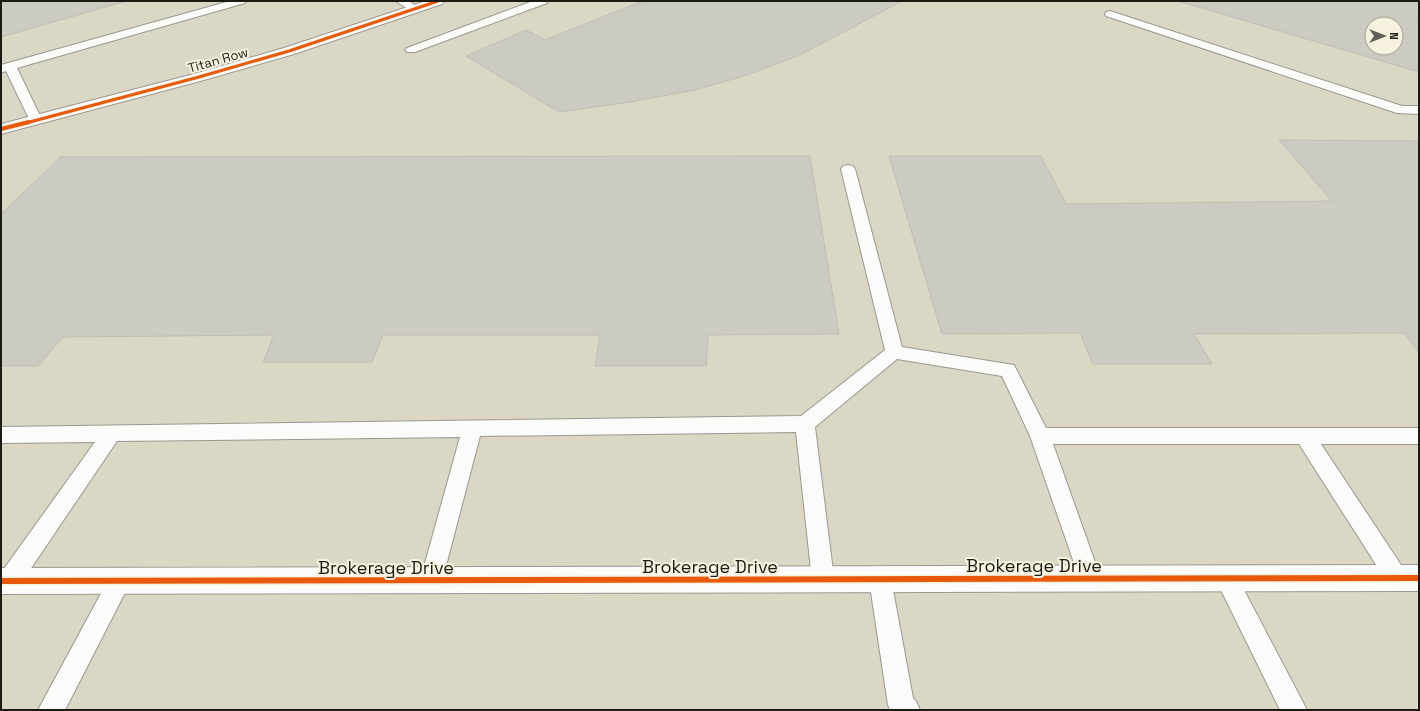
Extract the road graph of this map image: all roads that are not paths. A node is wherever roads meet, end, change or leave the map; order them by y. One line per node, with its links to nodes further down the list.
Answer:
1 (241, 1): 8 (lane)
2 (401, 1): 5 (lane)
3 (438, 1): 5 (street, Titan Row)
4 (543, 1): 7 (lane)
5 (415, 9): 10 (street, Titan Row)
6 (1110, 14): 9 (lane)
7 (411, 50)
8 (6, 68): 10 (lane)
9 (1419, 110)
10 (36, 120): 11 (street, Titan Row)
11 (1, 129)
12 (848, 168): 13 (lane)
13 (894, 352): 14 (lane); 18 (lane)
14 (805, 424): 15 (lane); 24 (lane)
15 (472, 429): 16 (lane); 28 (lane)
16 (112, 433): 17 (lane); 26 (lane)
17 (1, 435)
18 (1040, 436): 19 (lane); 23 (lane)
19 (1305, 436): 20 (lane); 22 (lane)
20 (1419, 436)
21 (1226, 578): 22 (street, Brokerage Drive); 23 (street, Brokerage Drive); 31 (lane)
22 (1408, 578)
23 (1090, 579): 25 (street, Brokerage Drive)
24 (823, 580): 25 (street, Brokerage Drive); 28 (street, Brokerage Drive)
25 (880, 580): 30 (lane)
26 (5, 581): 27 (street, Brokerage Drive)
27 (120, 581): 28 (street, Brokerage Drive); 29 (lane)
28 (431, 581)
29 (52, 710)
30 (907, 710)
31 (1294, 710)

